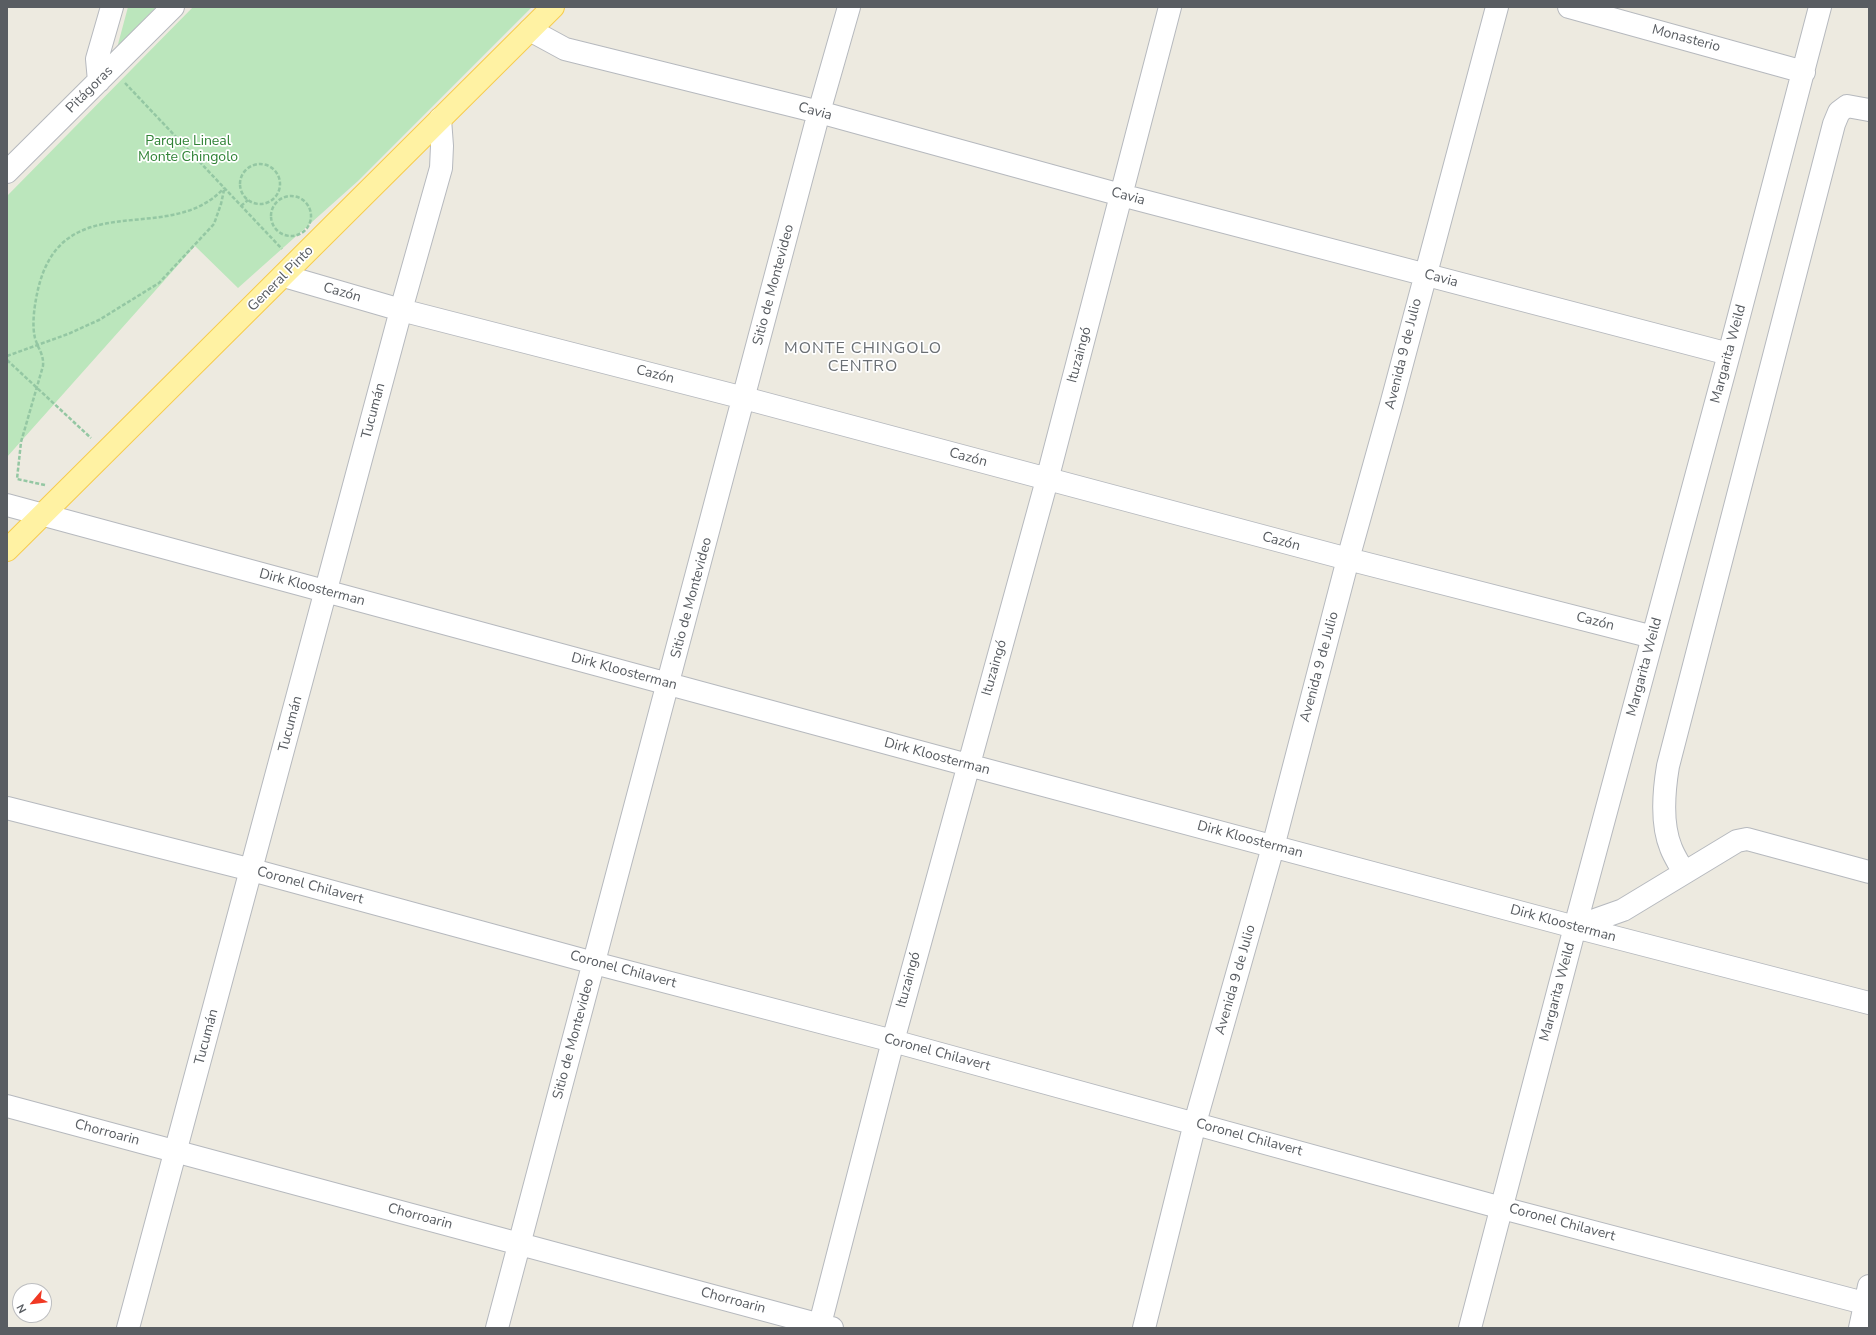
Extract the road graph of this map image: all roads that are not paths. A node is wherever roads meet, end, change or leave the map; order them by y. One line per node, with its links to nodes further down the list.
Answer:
1 (112, 7): 11 (street)
2 (172, 7): 11 (street, Pitágoras)
3 (553, 7): 9 (main road, General Pinto)
4 (849, 7): 13 (street, Sitio de Montevideo)
5 (1170, 7): 16 (street, Ituzaingó)
6 (1497, 7): 18 (street, Avenida 9 de Julio)
7 (1569, 7): 10 (street, Monasterio)
8 (1820, 7): 10 (street, Margarita Weild)
9 (530, 30): 13 (street, Cavia); 14 (main road, General Pinto)
10 (1804, 72): 20 (street, Margarita Weild)
11 (105, 75): 15 (street, Pitágoras)
12 (1869, 110): 35 (street)
13 (820, 112): 16 (street, Cavia); 21 (street, Sitio de Montevideo)
14 (440, 119): 17 (main road, General Pinto); 19 (street, Tucumán)
15 (7, 172)
16 (1121, 195): 18 (street, Cavia); 22 (street, Ituzaingó)
17 (290, 270): 19 (street, Cazón); 24 (main road, General Pinto)
18 (1424, 275): 20 (street, Cavia); 26 (street, Avenida 9 de Julio)
19 (401, 310): 21 (street, Cazón); 27 (street, Tucumán)
20 (1729, 354): 28 (street, Margarita Weild)
21 (744, 398): 22 (street, Cazón); 29 (street, Sitio de Montevideo)
22 (1047, 480): 26 (street, Cazón); 30 (street, Ituzaingó)
23 (7, 505): 24 (street, Dirk Kloosterman)
24 (42, 516): 25 (main road, General Pinto); 27 (street, Dirk Kloosterman)
25 (7, 550)
26 (1348, 559): 28 (street, Cazón); 32 (street, Avenida 9 de Julio)
27 (326, 592): 29 (street, Dirk Kloosterman); 33 (street, Tucumán)
28 (1653, 637): 36 (street, Margarita Weild)
29 (669, 684): 30 (street, Dirk Kloosterman); 37 (street, Sitio de Montevideo)
30 (968, 765): 32 (street, Dirk Kloosterman); 39 (street, Ituzaingó)
31 (7, 808): 33 (street, Coronel Chilavert)
32 (1273, 846): 36 (street, Dirk Kloosterman); 41 (street, Avenida 9 de Julio)
33 (252, 870): 37 (street, Coronel Chilavert); 42 (street, Tucumán)
34 (1869, 872): 35 (street)
35 (1684, 873): 36 (street)
36 (1575, 927): 38 (street, Dirk Kloosterman); 43 (street, Margarita Weild)
37 (594, 963): 39 (street, Coronel Chilavert); 44 (street, Sitio de Montevideo)
38 (1869, 1003)
39 (893, 1041): 41 (street, Coronel Chilavert); 46 (street, Ituzaingó)
40 (7, 1106): 42 (street, Chorroarin)
41 (1195, 1123): 43 (street, Coronel Chilavert); 49 (street, Avenida 9 de Julio)
42 (176, 1152): 44 (street, Chorroarin); 47 (street, Tucumán)
43 (1502, 1208): 45 (street, Coronel Chilavert); 50 (street, Margarita Weild)
44 (520, 1244): 46 (street, Chorroarin); 48 (street, Sitio de Montevideo)
45 (1867, 1295): 51 (street)
46 (823, 1327)
47 (128, 1328)
48 (497, 1328)
49 (1144, 1328)
50 (1470, 1328)
51 (1860, 1328)

